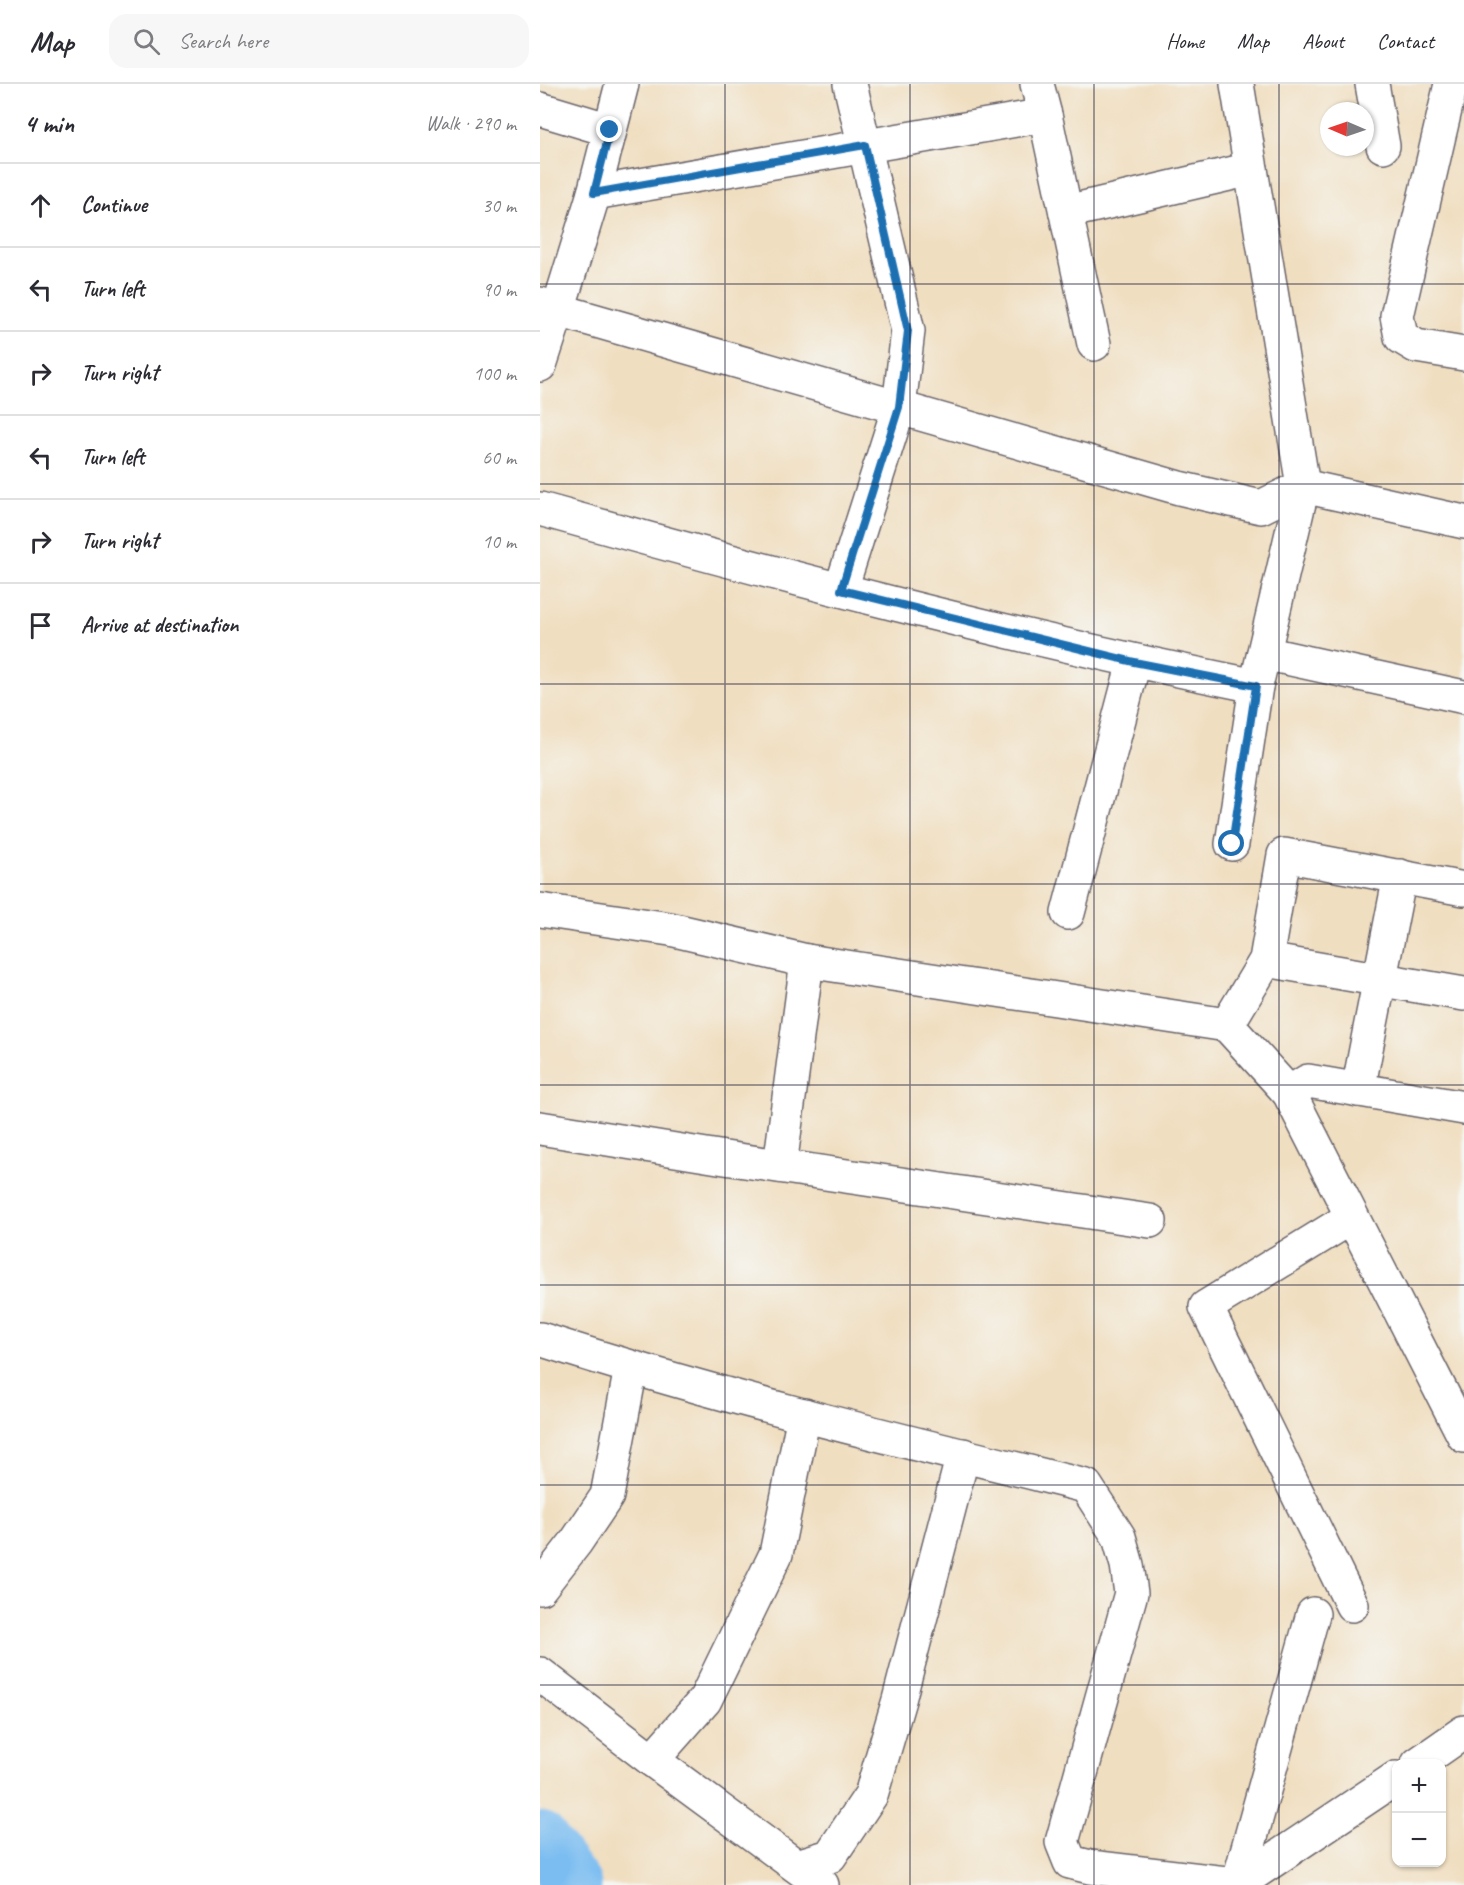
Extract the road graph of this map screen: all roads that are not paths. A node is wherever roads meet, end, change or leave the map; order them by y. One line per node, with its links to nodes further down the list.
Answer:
1 (622, 84): 8 (street)
2 (850, 84): 9 (street)
3 (1237, 84): 11 (street)
4 (1372, 84): 10 (street)
5 (1451, 84): 16 (street)
6 (1041, 99): 9 (street); 13 (street)
7 (540, 109): 8 (street)
8 (610, 130): 12 (street)
9 (865, 145): 12 (street); 18 (street)
10 (1383, 146)
11 (1251, 169): 13 (street); 19 (street)
12 (594, 193): 14 (street)
13 (1066, 212): 15 (street)
14 (549, 307): 17 (street); 18 (street)
15 (1094, 344)
16 (1464, 354)
17 (540, 365)
18 (899, 407): 19 (street); 22 (street)
19 (1303, 486): 21 (street); 23 (street)
20 (540, 509): 22 (street)
21 (1464, 522)
22 (841, 590): 24 (street)
23 (1264, 653): 25 (street); 26 (street)
24 (1134, 662): 25 (street); 31 (street)
25 (1256, 686): 27 (street)
26 (1464, 697)
27 (1232, 844)
28 (1400, 876): 29 (street); 32 (street); 34 (street)
29 (1464, 889)
30 (540, 910): 33 (street)
31 (1068, 913)
32 (1266, 960): 34 (street); 36 (street)
33 (807, 961): 36 (street); 41 (street)
34 (1380, 980): 35 (street); 37 (street)
35 (1464, 994)
36 (1227, 1025): 38 (street)
37 (1358, 1090): 38 (street); 39 (street)
38 (1289, 1093): 42 (street)
39 (1464, 1108)
40 (540, 1128): 41 (street)
41 (780, 1166): 43 (street)
42 (1352, 1217): 47 (street); 50 (street)
43 (1150, 1221)
44 (540, 1339): 45 (street)
45 (631, 1368): 46 (street); 49 (street)
46 (804, 1415): 48 (street); 55 (street)
47 (1464, 1436)
48 (963, 1455): 57 (street); 58 (street)
49 (540, 1588)
50 (1352, 1605)
51 (1313, 1614): 58 (street)
52 (540, 1674): 55 (street)
53 (1464, 1732): 54 (street)
54 (1425, 1759)
55 (652, 1760): 57 (street)
56 (1392, 1781): 58 (street)
57 (817, 1873)
58 (1241, 1884)

